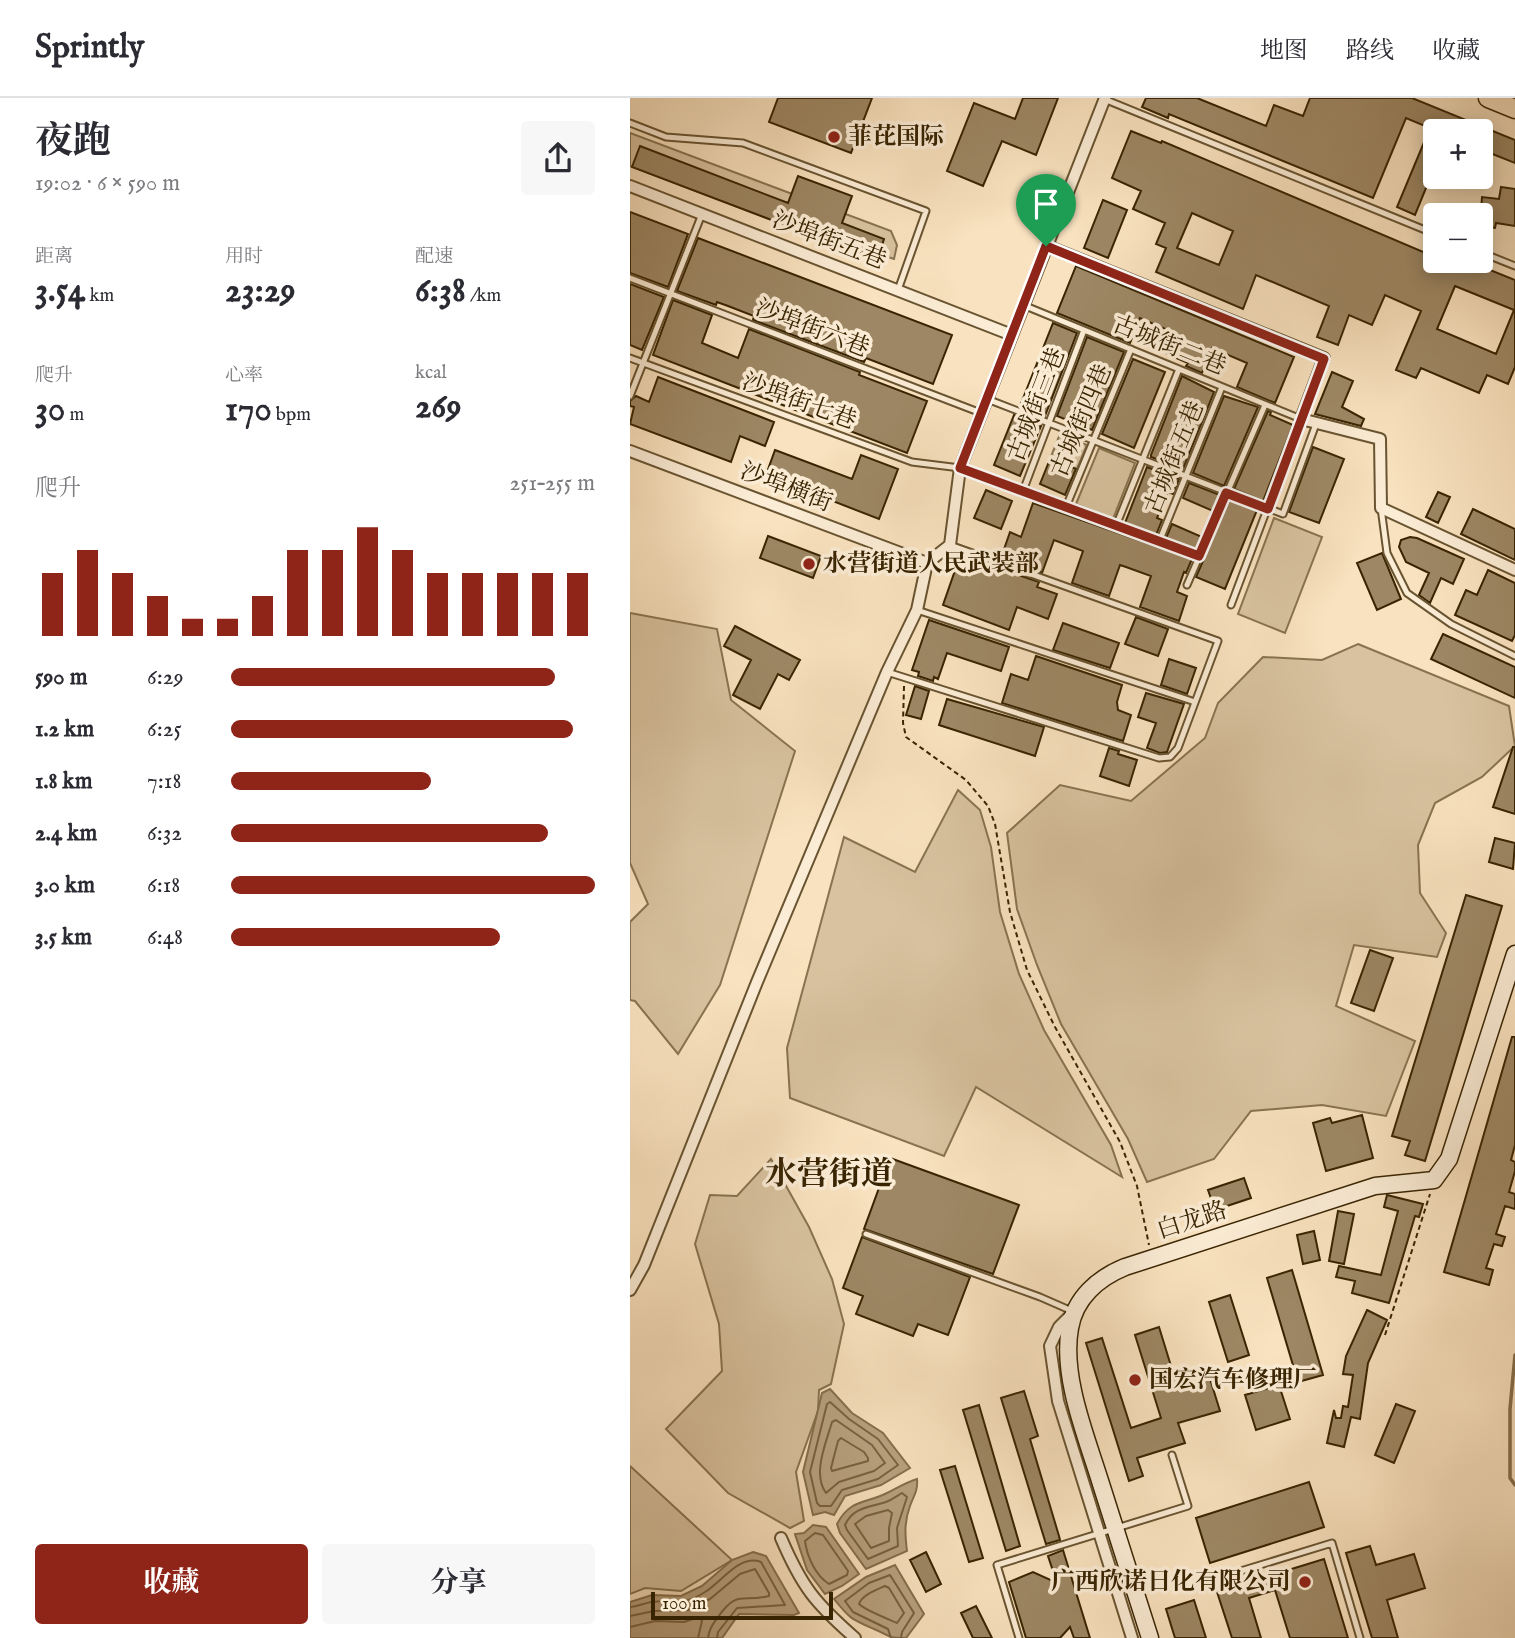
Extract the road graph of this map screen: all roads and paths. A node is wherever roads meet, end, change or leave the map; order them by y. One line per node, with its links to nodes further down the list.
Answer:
1 (1104, 98): 7 (lane); 8 (street)
2 (1488, 98): 3 (main road)
3 (1515, 109)
4 (630, 123): 12 (lane)
5 (630, 186): 6 (street, 沙埠街五巷)
6 (702, 214): 12 (street, 沙埠街五巷); 13 (lane)
7 (1423, 229)
8 (1046, 246): 14 (street); 26 (street)
9 (1493, 257): 10 (lane)
10 (1515, 266)
11 (630, 278): 13 (lane, 沙埠街六巷)
12 (898, 290): 16 (street, 沙埠街五巷)
13 (670, 293): 19 (lane); 25 (lane, 沙埠街六巷)
14 (1023, 305): 15 (lane, 古城街二巷); 16 (street)
15 (1084, 330): 17 (lane, 古城街二巷); 27 (lane, 古城街三巷)
16 (1012, 335): 23 (street)
17 (1131, 349): 20 (lane, 古城街二巷); 29 (lane, 古城街四巷)
18 (630, 358): 19 (lane, 沙埠街七巷)
19 (643, 363): 22 (lane); 32 (lane, 沙埠街七巷)
20 (1179, 369): 21 (lane, 古城街二巷); 31 (lane)
21 (1222, 387): 24 (lane, 古城街二巷); 33 (lane, 古城街五巷)
22 (630, 396)
23 (987, 399): 25 (street); 27 (lane)
24 (1265, 405): 26 (lane, 古城街二巷); 35 (lane)
25 (981, 413): 32 (street)
26 (1301, 419): 28 (street); 38 (lane)
27 (1049, 423): 29 (lane); 34 (lane, 古城街三巷)
28 (1316, 424): 37 (street); 38 (lane)
29 (1093, 440): 31 (lane); 36 (lane, 古城街四巷)
30 (630, 451): 43 (street, 沙埠横街)
31 (1142, 460): 33 (lane); 39 (lane)
32 (960, 468): 34 (lane, 沙埠街七巷); 41 (street)
33 (1186, 477): 35 (lane); 40 (lane, 古城街五巷)
34 (1023, 491): 36 (lane, 沙埠街七巷)
35 (1226, 493): 38 (lane); 42 (lane)
36 (1066, 507): 39 (lane, 沙埠街七巷)
37 (1381, 508): 44 (street); 48 (lane)
38 (1268, 509): 46 (lane)
39 (1116, 526): 40 (lane, 沙埠街七巷)
40 (1159, 542): 42 (lane, 沙埠街七巷)
41 (950, 545): 43 (street); 51 (lane)
42 (1199, 556): 45 (lane)
43 (927, 563): 47 (street)
44 (1515, 570)
45 (1187, 585)
46 (1231, 605)
47 (917, 610): 49 (street); 51 (lane)
48 (1515, 656)
49 (887, 672): 50 (lane); 56 (street)
50 (903, 678): 51 (lane); 55 (path)
51 (1195, 702)
52 (1515, 954): 53 (street)
53 (1434, 1180): 55 (street, 白龙路); 58 (path)
54 (866, 1234): 57 (lane)
55 (1152, 1258): 57 (street, 白龙路)
56 (630, 1290)
57 (1074, 1312): 60 (street)
58 (1385, 1335)
59 (1172, 1455): 60 (lane)
60 (1108, 1532): 64 (lane); 65 (street); 66 (street)
61 (781, 1538): 63 (street)
62 (1222, 1577): 67 (lane)
63 (855, 1638)
64 (1019, 1638)
65 (1132, 1638)
66 (1150, 1638)
67 (1360, 1638)

